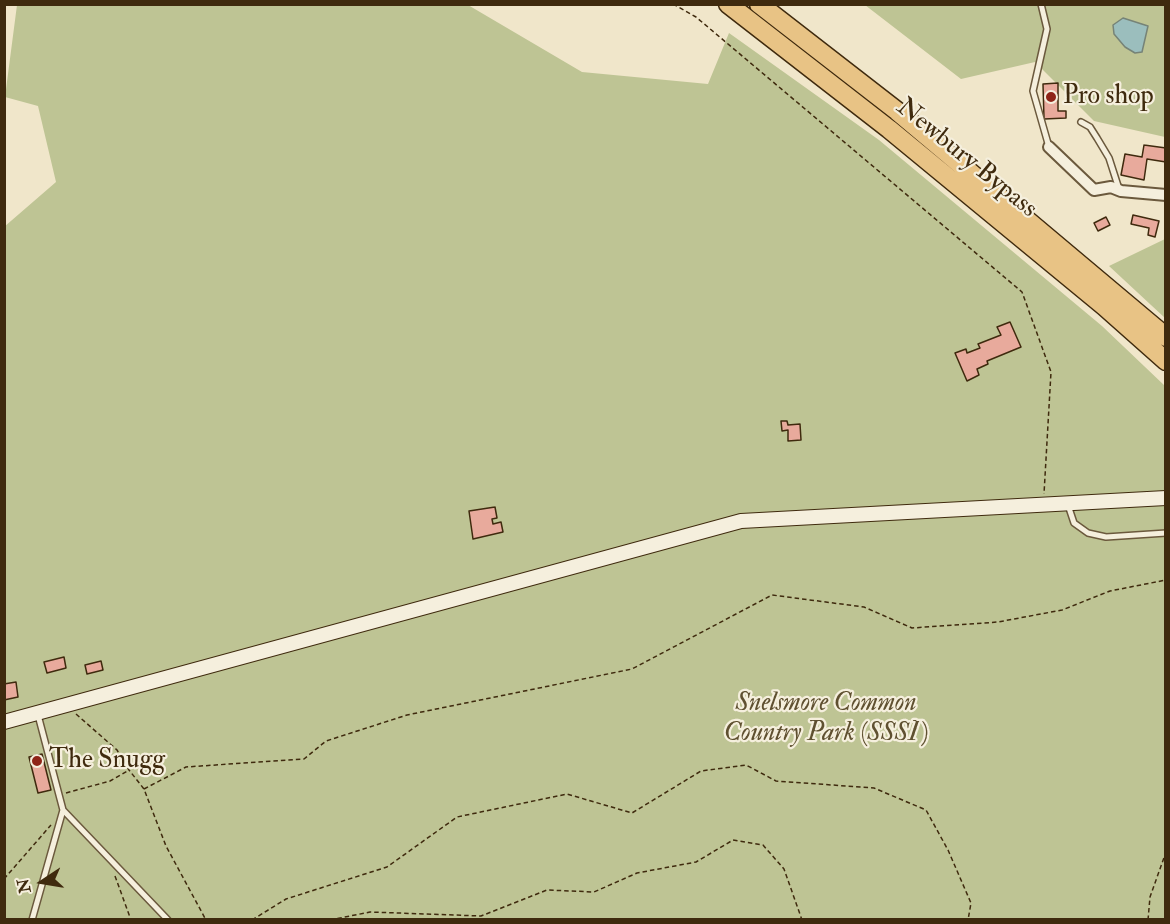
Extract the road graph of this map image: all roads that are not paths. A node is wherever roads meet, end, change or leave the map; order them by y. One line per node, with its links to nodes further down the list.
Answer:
1 (728, 4): 9 (highway, Newbury Bypass)
2 (759, 4): 8 (highway, Newbury Bypass)
3 (1041, 4): 5 (lane)
4 (1081, 122): 6 (lane)
5 (1048, 147): 6 (street)
6 (1119, 190): 7 (street)
7 (1166, 195)
8 (1166, 337)
9 (1166, 361)
10 (1166, 498): 11 (main road)
11 (1068, 505): 12 (lane); 13 (main road)
12 (1166, 533)
13 (38, 713): 14 (main road); 15 (lane)
14 (4, 722)
15 (63, 810): 16 (lane); 17 (lane)
16 (32, 920)
17 (168, 920)

